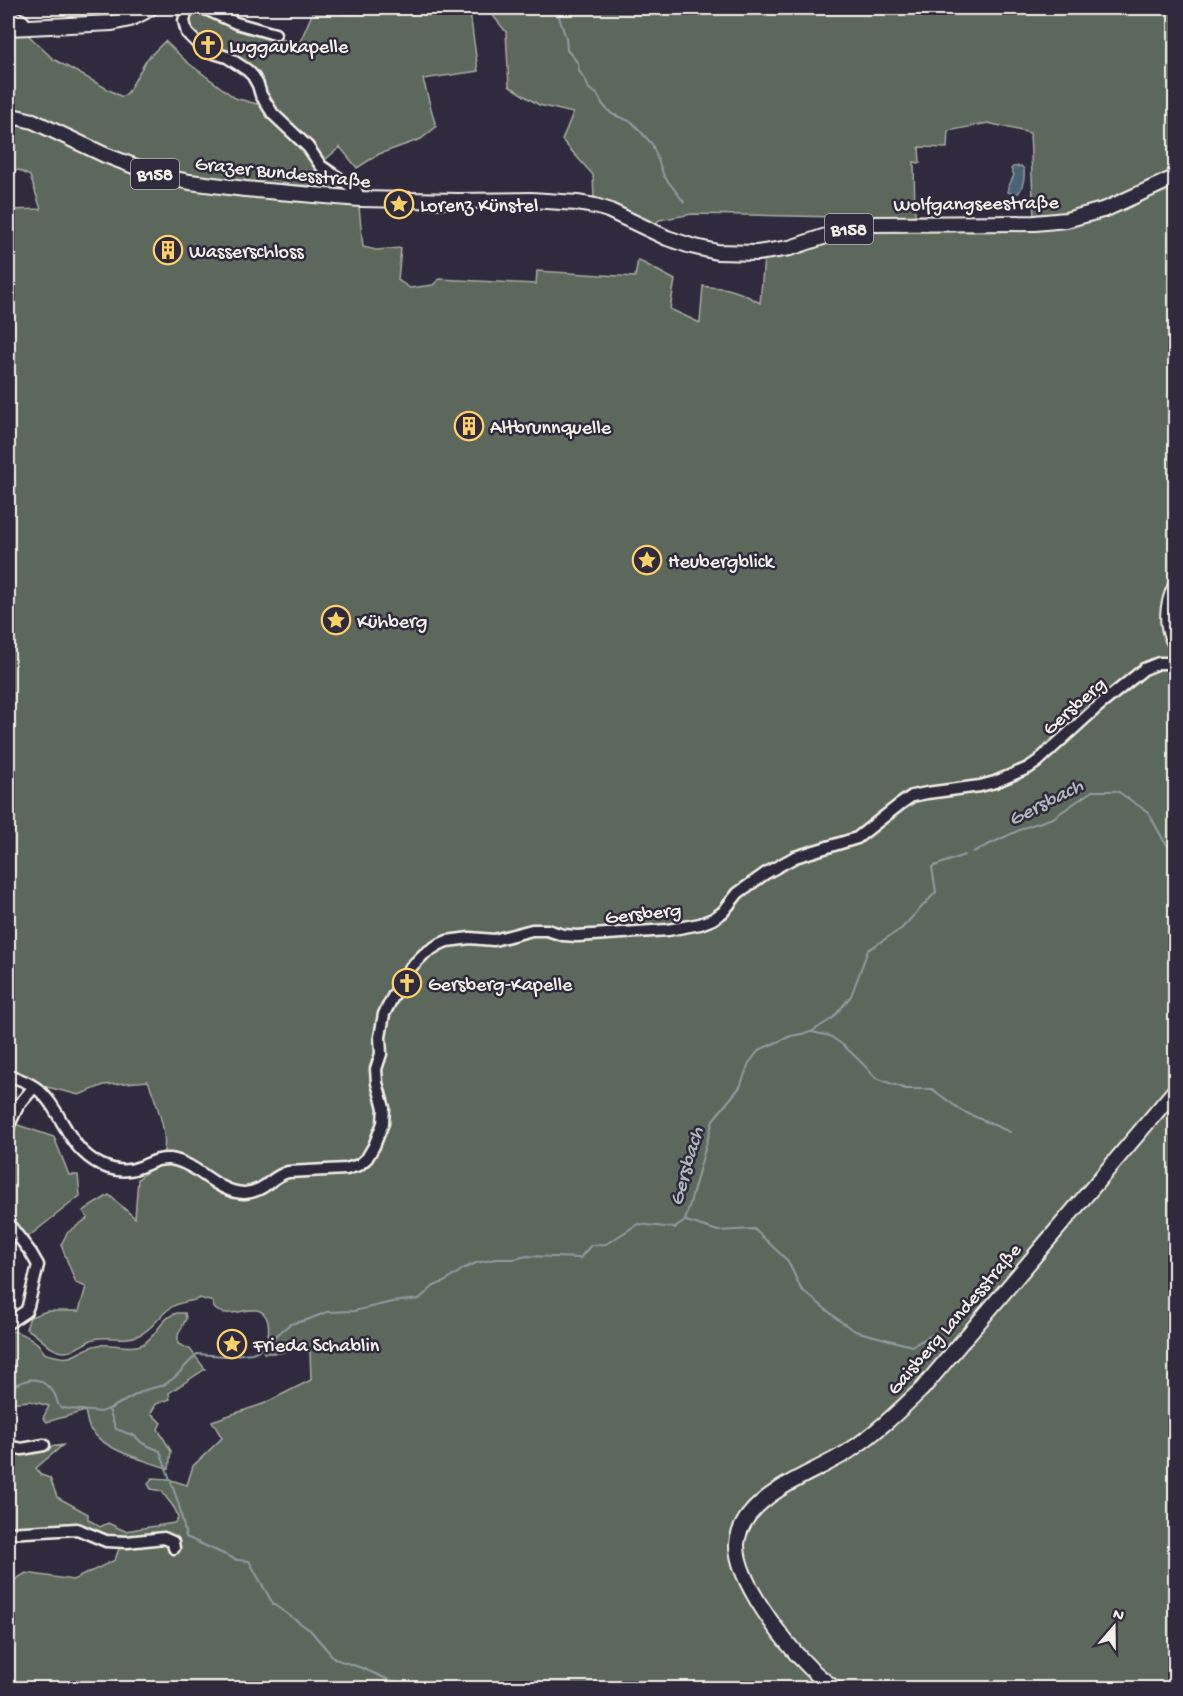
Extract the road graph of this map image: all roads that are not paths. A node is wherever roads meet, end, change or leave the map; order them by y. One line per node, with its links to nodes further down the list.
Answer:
1 (150, 8): 5 (main road)
2 (187, 8): 10 (street)
3 (203, 8): 7 (street)
4 (8, 13): 5 (street)
5 (28, 27): 6 (main road)
6 (8, 28)
7 (275, 34)
8 (8, 115): 10 (main road, Grazer Bundesstraße / B158)
9 (1176, 177): 11 (main road, Wolfgangseestraße / B158)
10 (360, 199): 11 (main road, Grazer Bundesstraße / B158)
11 (667, 238)
12 (1176, 585): 13 (main road)
13 (1176, 645)
14 (1176, 666): 16 (street, Gersberg)
15 (8, 1075): 16 (street)
16 (34, 1086): 18 (street)
17 (1176, 1089): 25 (main road, Gaisberg Landesstraße)
18 (8, 1127)
19 (8, 1223): 20 (street)
20 (8, 1323)
21 (44, 1444): 22 (street)
22 (8, 1446)
23 (8, 1533): 24 (street)
24 (174, 1548)
25 (834, 1689)

